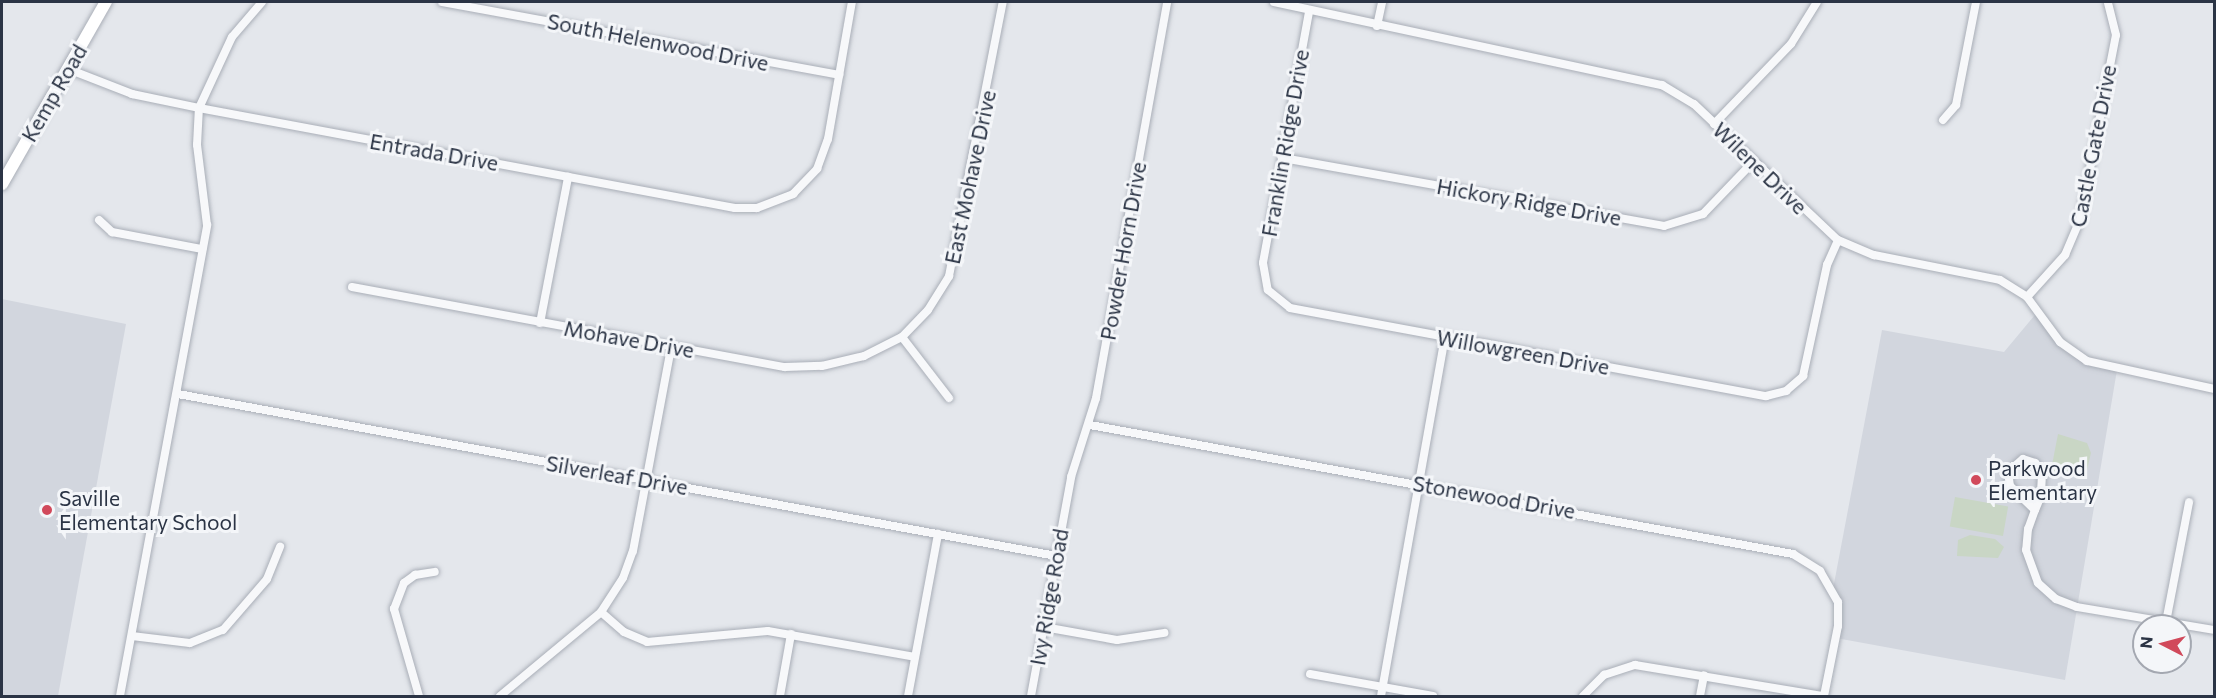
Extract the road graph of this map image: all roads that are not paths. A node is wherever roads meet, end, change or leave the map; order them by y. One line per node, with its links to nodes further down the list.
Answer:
1 (106, 2): 14 (main road, Kemp Road)
2 (262, 2): 16 (street)
3 (442, 2): 15 (street, South Helenwood Drive)
4 (852, 2): 15 (street)
5 (1003, 2): 30 (street, East Mohave Drive)
6 (1167, 2): 36 (street, Powder Horn Drive)
7 (1274, 2): 12 (street, Wilene Drive)
8 (1382, 2): 13 (street)
9 (1817, 2): 18 (street)
10 (1976, 2): 17 (street)
11 (2108, 2): 28 (street, Castle Gate Drive)
12 (1309, 12): 13 (street, Wilene Drive); 19 (street, Franklin Ridge Drive)
13 (1377, 26): 18 (street, Wilene Drive)
14 (68, 69): 16 (street, Entrada Drive); 22 (main road, Kemp Road)
15 (839, 75): 21 (street, Entrada Drive)
16 (199, 108): 21 (street, Entrada Drive); 25 (street)
17 (1943, 120)
18 (1714, 124): 20 (street, Wilene Drive)
19 (1282, 158): 20 (street, Hickory Ridge Drive); 26 (street, Franklin Ridge Drive)
20 (1754, 162): 24 (street, Wilene Drive)
21 (568, 177): 29 (street)
22 (2, 184)
23 (99, 220): 25 (street)
24 (1838, 240): 28 (street, Wilene Drive); 31 (street, Willowgreen Drive)
25 (202, 249): 34 (street)
26 (1262, 273): 31 (street, Willowgreen Drive)
27 (352, 287): 29 (street, Mohave Drive)
28 (2028, 297): 33 (street, Wilene Drive)
29 (540, 323): 32 (street, Mohave Drive)
30 (902, 337): 32 (street, Mohave Drive); 35 (street)
31 (1444, 337): 38 (street)
32 (671, 347): 37 (street)
33 (2214, 387)
34 (178, 394): 37 (street, Silverleaf Drive); 54 (street)
35 (949, 398)
36 (1090, 425): 38 (street, Stonewood Drive); 39 (street, Powder Horn Drive)
37 (646, 480): 42 (street, Silverleaf Drive); 46 (street)
38 (1418, 483): 58 (street); 68 (street, Stonewood Drive)
39 (1067, 497): 44 (street, Ivy Ridge Road)
40 (2189, 502): 47 (street)
41 (2035, 510): 41 (street); 48 (street)
42 (938, 534): 44 (street, Silverleaf Drive); 55 (street)
43 (280, 546): 54 (street)
44 (1056, 556): 50 (street, Ivy Ridge Road)
45 (435, 572): 60 (street)
46 (601, 612): 53 (street); 61 (street)
47 (2168, 614)
48 (2132, 616)
49 (2192, 626): 51 (street)
50 (1044, 627): 52 (street); 64 (street, Ivy Ridge Road)
51 (2214, 630)
52 (1164, 633)
53 (791, 634): 55 (street); 62 (street)
54 (132, 636): 59 (street)
55 (915, 657): 63 (street)
56 (1310, 674): 58 (street)
57 (1704, 675): 66 (street); 67 (street); 68 (street)
58 (1382, 692): 65 (street)
59 (120, 696)
60 (419, 696)
61 (500, 696)
62 (780, 696)
63 (908, 696)
64 (1031, 696)
65 (1432, 696)
66 (1583, 696)
67 (1700, 696)
68 (1823, 696)

